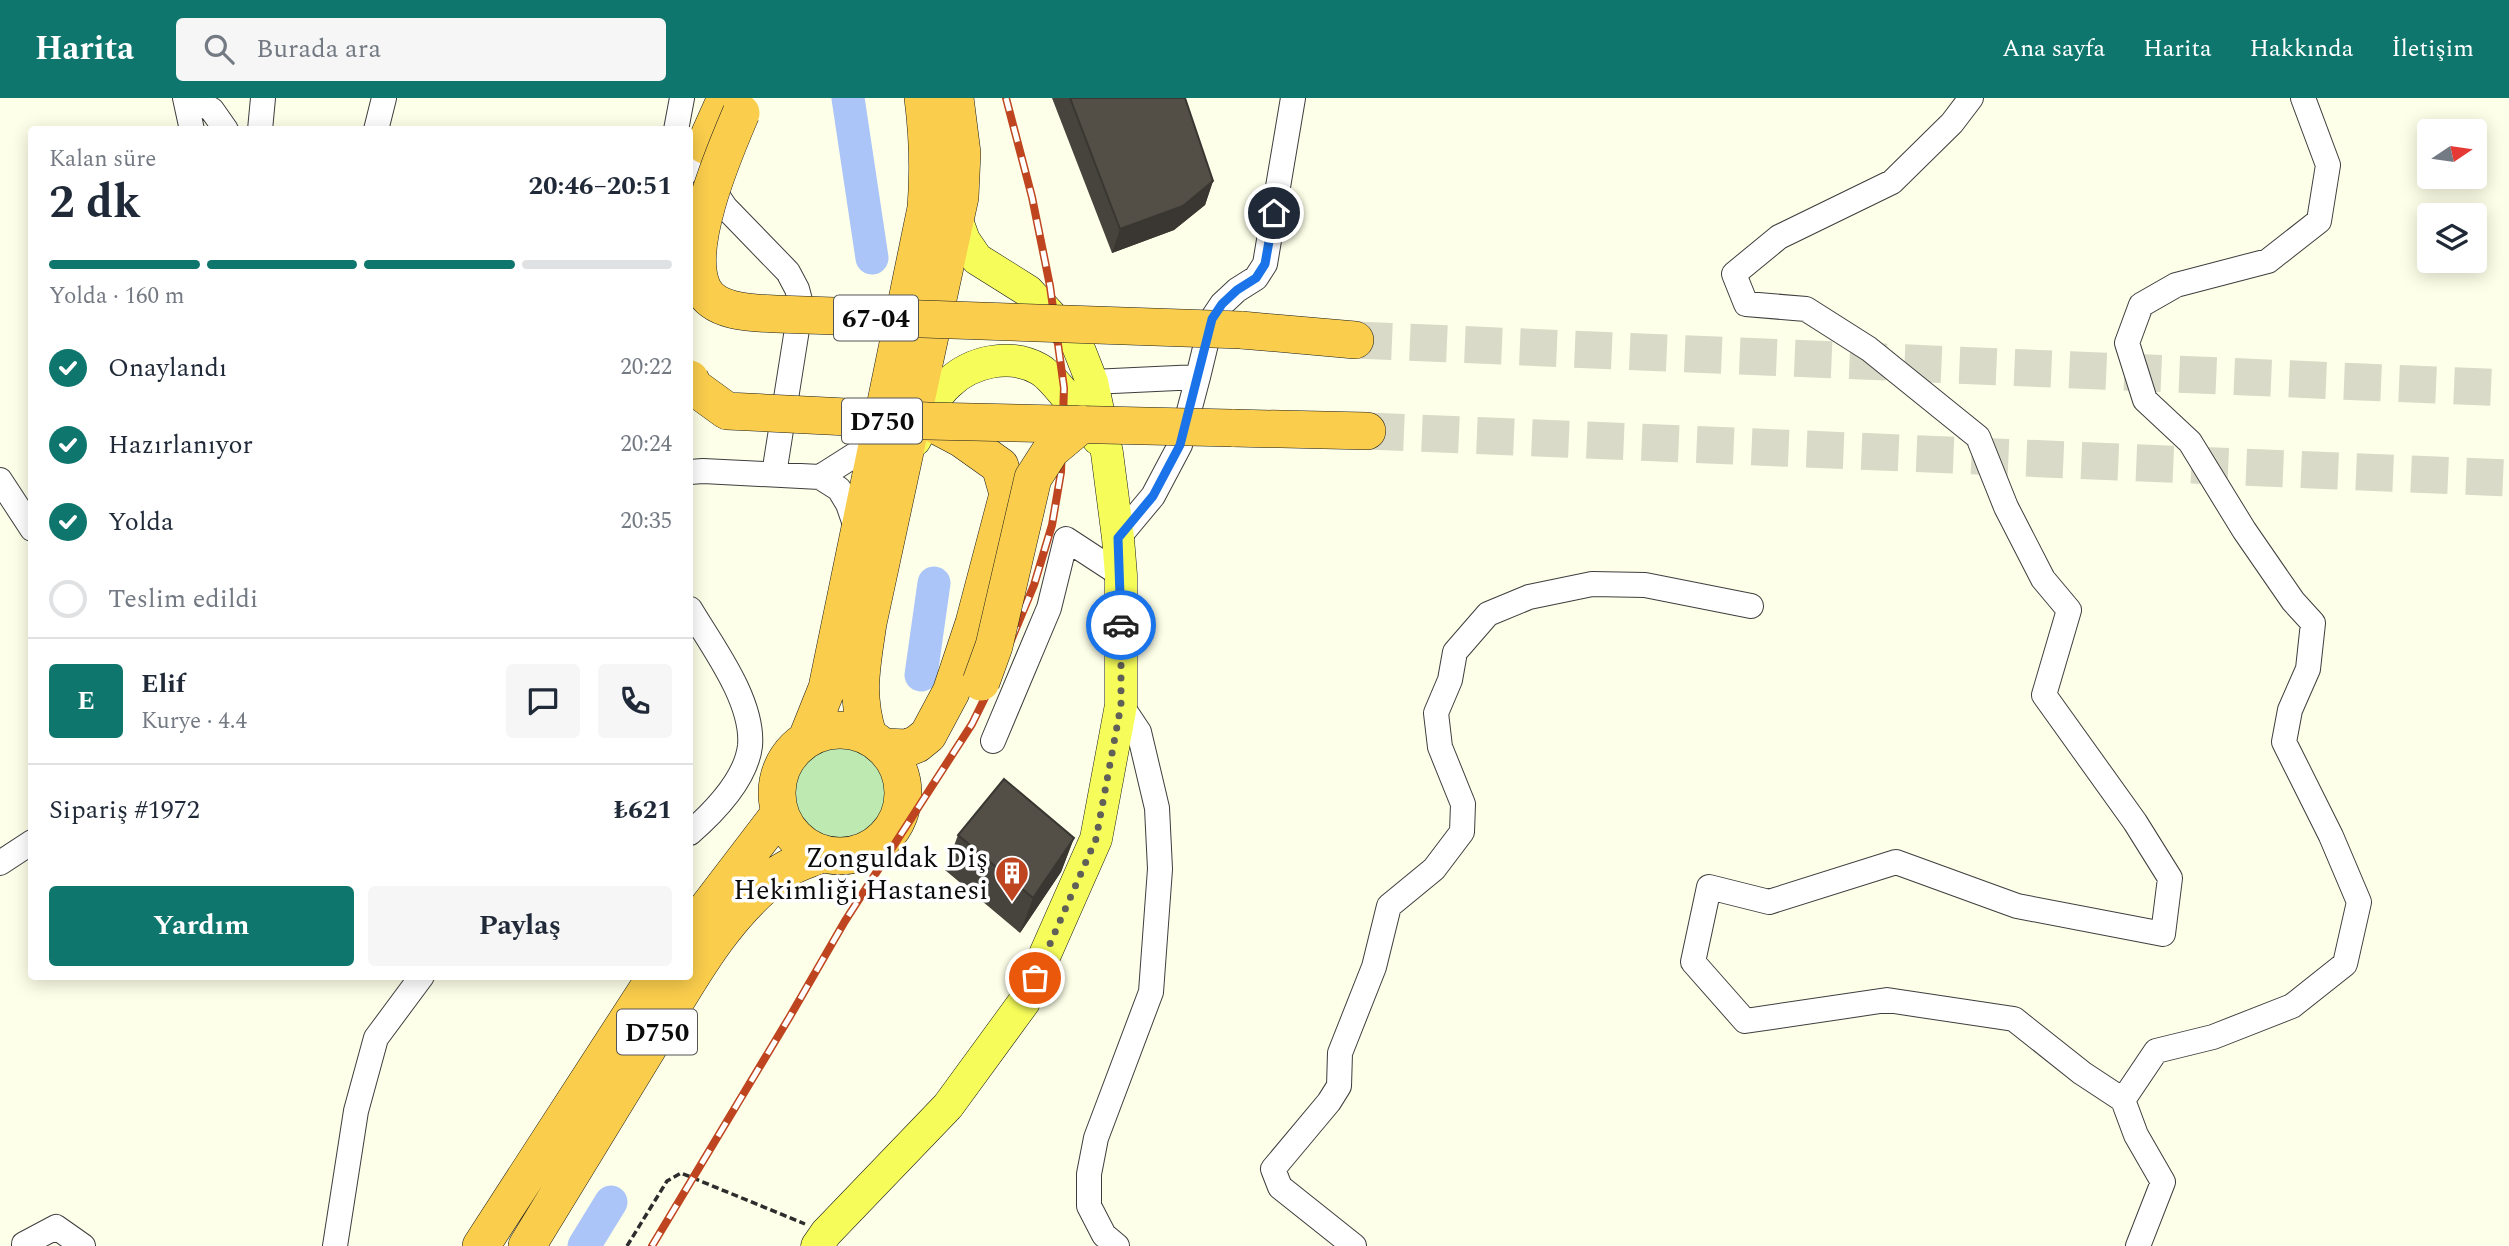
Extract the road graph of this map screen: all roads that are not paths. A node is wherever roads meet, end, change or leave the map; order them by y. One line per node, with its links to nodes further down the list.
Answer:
1 (185, 98): 13 (street)
2 (193, 98): 14 (street)
3 (264, 98): 15 (street)
4 (384, 98): 16 (street)
5 (682, 98): 17 (street)
6 (903, 98): 20 (highway)
7 (923, 98): 20 (highway, D750)
8 (955, 98): 21 (highway, D750)
9 (1293, 98): 23 (street)
10 (1971, 98): 58 (street)
11 (2303, 98): 58 (street)
12 (743, 102): 18 (highway, 67-04); 22 (highway, 67-04, bridge)
13 (191, 126)
14 (223, 126)
15 (260, 126)
16 (377, 126)
17 (687, 126)
18 (693, 141)
19 (693, 148): 33 (street)
20 (929, 173): 28 (highway, D750)
21 (956, 218): 24 (main road); 31 (highway, D750)
22 (1355, 340)
23 (1198, 377): 24 (street); 38 (street)
24 (1092, 382): 30 (main road)
25 (693, 385): 26 (highway, bridge)
26 (928, 421): 27 (highway, bridge); 42 (highway)
27 (1082, 424): 29 (highway, bridge); 42 (highway, bridge)
28 (880, 431): 34 (street); 37 (highway, D750)
29 (1367, 431)
30 (1107, 453): 31 (main road); 38 (main road)
31 (902, 467): 45 (highway, D750)
32 (693, 472): 33 (street)
33 (774, 474): 34 (street)
34 (820, 477): 37 (street)
35 (0, 480): 36 (street)
36 (28, 522)
37 (859, 534): 44 (highway, D750)
38 (1118, 538): 39 (main road)
39 (1121, 575): 43 (main road); 46 (street)
40 (1751, 606): 66 (street)
41 (693, 614): 49 (street)
42 (966, 687): 45 (highway); 47 (highway)
43 (1121, 705): 59 (main road); 65 (street)
44 (807, 738): 45 (highway); 48 (highway, D750)
45 (876, 741): 47 (highway, D750)
46 (993, 741)
47 (903, 805): 51 (highway, D750)
48 (780, 813): 51 (highway); 53 (highway)
49 (693, 830)
50 (28, 845): 52 (street)
51 (824, 854): 54 (highway, D750)
52 (0, 863)
53 (693, 927)
54 (693, 977)
55 (419, 980): 62 (street)
56 (653, 980): 63 (highway, D750)
57 (691, 980): 64 (highway, D750)
58 (2123, 1100): 67 (street)
59 (822, 1239)
60 (24, 1246): 61 (street)
61 (83, 1246)
62 (335, 1246)
63 (481, 1246)
64 (527, 1246)
65 (1117, 1246)
66 (1354, 1246)
67 (2138, 1246)

